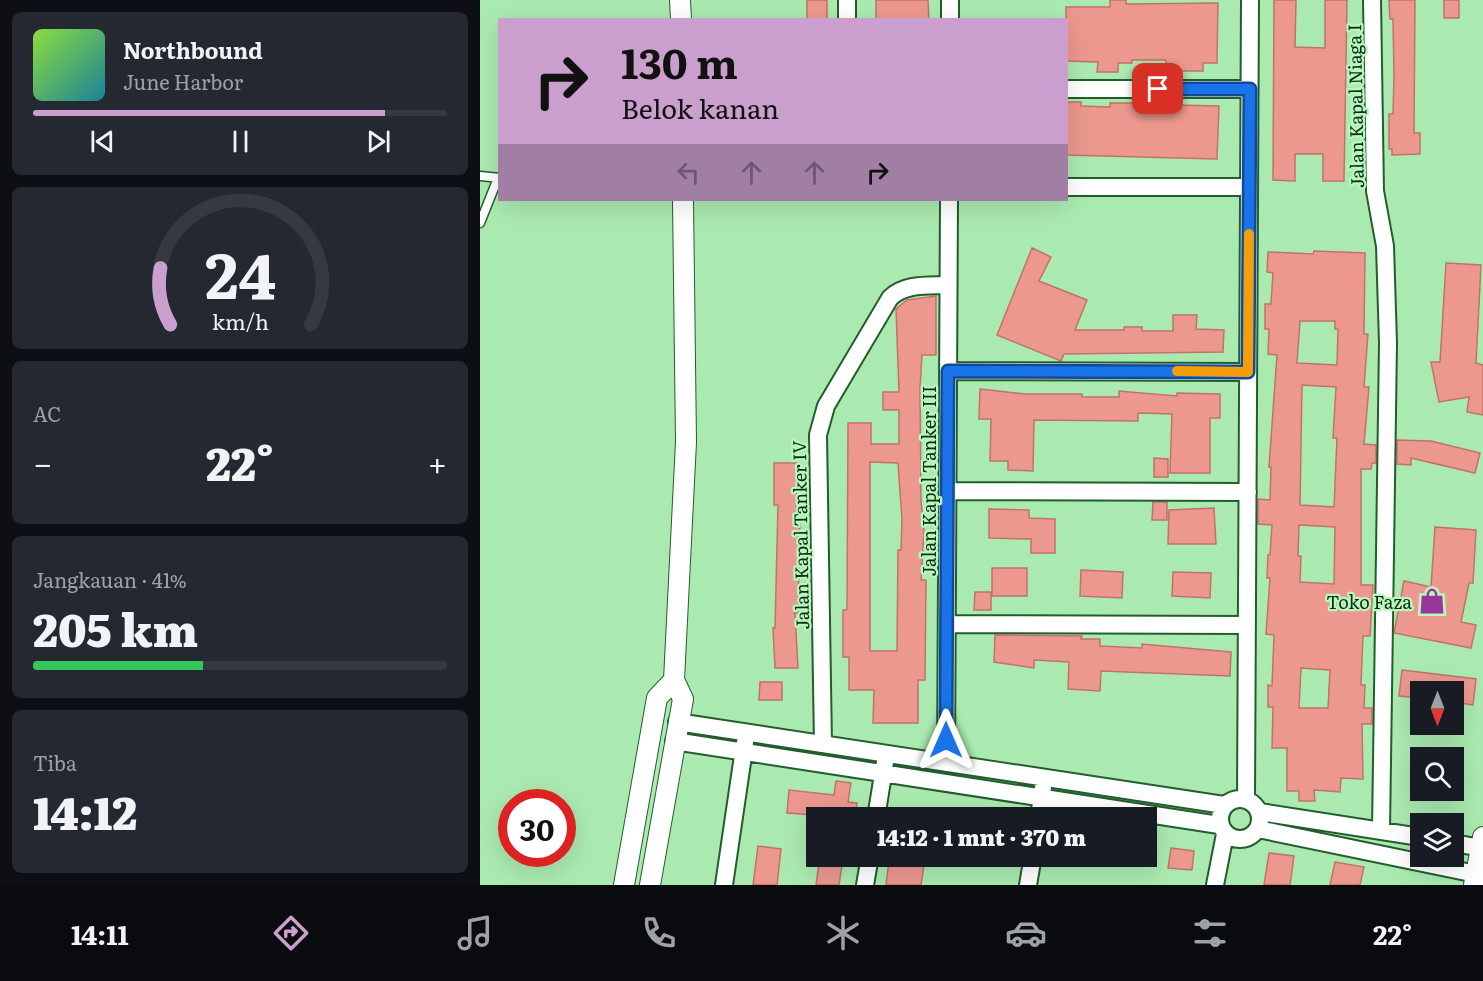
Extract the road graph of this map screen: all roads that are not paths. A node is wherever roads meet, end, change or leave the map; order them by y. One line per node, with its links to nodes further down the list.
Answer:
1 (680, 0): 6 (street)
2 (847, 0): 7 (street)
3 (950, 0): 8 (street)
4 (1250, 0): 10 (street)
5 (1372, 0): 43 (street, Jalan Kapal Niaga I)
6 (681, 18)
7 (847, 18)
8 (950, 18)
9 (1068, 89): 10 (street)
10 (1250, 89): 15 (street)
11 (480, 176): 12 (lane)
12 (498, 178)
13 (498, 180): 18 (lane)
14 (1068, 187): 15 (street)
15 (1249, 187): 21 (street)
16 (683, 201): 26 (street)
17 (949, 201): 19 (street, Jalan Kapal Tanker III)
18 (480, 224)
19 (948, 285): 20 (street, Jalan Kapal Tanker III); 29 (street, Jalan Kapal Tanker IV)
20 (948, 371): 21 (street); 22 (street, Jalan Kapal Tanker III)
21 (1248, 372): 23 (street)
22 (948, 491): 23 (street); 24 (street, Jalan Kapal Tanker III)
23 (1248, 492): 25 (street)
24 (947, 624): 25 (street); 32 (street, Jalan Kapal Tanker III)
25 (1247, 625): 36 (street)
26 (674, 680): 27 (street); 50 (street)
27 (676, 731): 28 (street); 30 (street); 51 (street)
28 (747, 732): 29 (street); 30 (street)
29 (823, 744): 31 (street)
30 (744, 752): 33 (street); 52 (street)
31 (886, 753): 32 (street); 33 (street)
32 (946, 763): 34 (street)
33 (883, 773): 35 (street); 38 (street)
34 (1044, 778): 35 (street); 37 (street)
35 (1042, 797): 39 (street); 41 (street)
36 (1246, 799): 37 (street); 40 (street)
37 (1224, 805): 41 (street)
38 (878, 807)
39 (1041, 807)
40 (1260, 812): 42 (street); 43 (street)
41 (1222, 829): 42 (street); 55 (street)
42 (1258, 829): 49 (street)
43 (1381, 831): 44 (street)
44 (1410, 835)
45 (1482, 842): 46 (street); 49 (street)
46 (1464, 843)
47 (868, 867): 53 (street)
48 (1031, 867): 54 (street)
49 (1475, 880)
50 (624, 885)
51 (650, 885)
52 (724, 885)
53 (866, 885)
54 (1028, 885)
55 (1215, 885)

